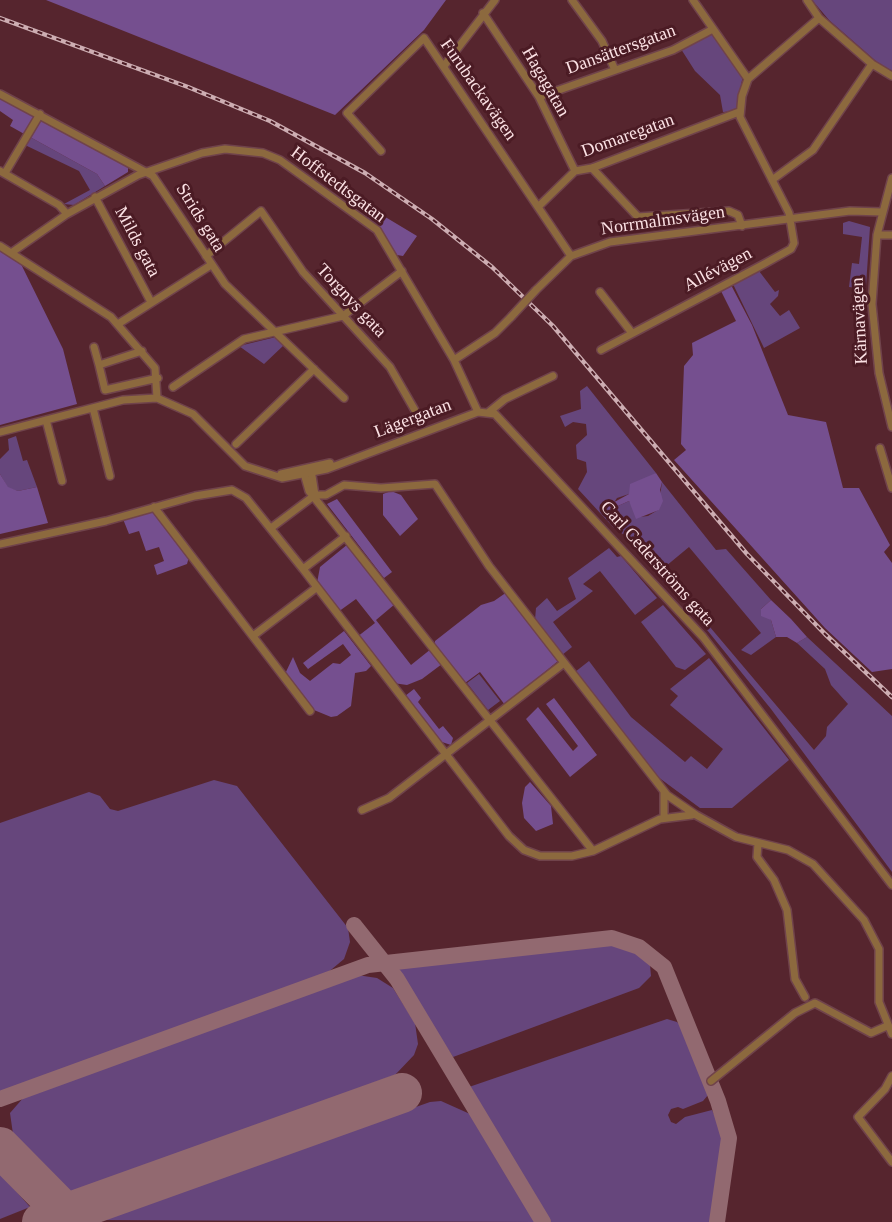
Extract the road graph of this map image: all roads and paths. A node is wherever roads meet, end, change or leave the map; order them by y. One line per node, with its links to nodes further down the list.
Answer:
1 (495, 0): 5 (street)
2 (572, 0): 10 (street)
3 (693, 0): 7 (street)
4 (807, 0): 6 (street)
5 (483, 13): 9 (street); 14 (street, Hagagatan)
6 (819, 18): 8 (street); 12 (street)
7 (713, 29): 10 (street, Dansättersgatan); 12 (street)
8 (872, 64): 11 (street); 23 (street)
9 (444, 66): 17 (street, Furubackavägen); 25 (street, Furubackavägen)
10 (615, 71): 14 (street, Dansättersgatan)
11 (892, 76)
12 (748, 79): 15 (street)
13 (0, 94): 16 (street, Strids gata)
14 (539, 97): 19 (street, Hagagatan)
15 (740, 112): 18 (street, Domaregatan); 23 (street)
16 (40, 114): 20 (street); 21 (street, Strids gata)
17 (382, 151)
18 (592, 168): 19 (street, Domaregatan); 29 (street)
19 (575, 171): 25 (street, Domaregatan)
20 (2, 172): 27 (street)
21 (147, 172): 24 (street, Hoffstedtsgatan); 34 (street, Strids gata); 37 (street, Hoffstedtsgatan)
22 (892, 178): 26 (street)
23 (772, 180): 28 (street)
24 (95, 197): 27 (street, Hoffstedtsgatan); 39 (street, Milds gata)
25 (539, 206): 35 (street, Furubackavägen)
26 (881, 212): 28 (street, Norrmalmsvägen); 30 (street, Kärnavägen)
27 (67, 214): 33 (street, Hoffstedtsgatan)
28 (791, 218): 29 (street, Norrmalmsvägen); 43 (street, Allévägen)
29 (742, 226): 35 (street, Norrmalmsvägen)
30 (877, 234): 31 (street); 60 (street, Kärnavägen)
31 (892, 235)
32 (0, 246): 33 (street)
33 (11, 253): 41 (street)
34 (205, 256): 36 (street, Strids gata); 40 (street, Torgnys gata)
35 (572, 256): 47 (street, Norrmalmsvägen, bridge)
36 (211, 265): 39 (street); 42 (street, Strids gata)
37 (402, 271): 40 (street); 47 (street)
38 (600, 292): 43 (street)
39 (151, 302): 41 (street)
40 (343, 316): 42 (street); 58 (street, Torgnys gata)
41 (118, 324): 46 (street)
42 (276, 332): 49 (street, Strids gata); 52 (street)
43 (632, 333): 45 (street, Allévägen)
44 (94, 346): 48 (street)
45 (601, 349)
46 (142, 351): 48 (street); 51 (street)
47 (454, 360): 56 (street)
48 (99, 365): 51 (street)
49 (314, 369): 54 (street, Strids gata); 62 (street)
50 (553, 376): 57 (street)
51 (158, 378): 53 (street)
52 (173, 387)
53 (157, 398): 55 (street); 64 (street, Lägergatan)
54 (344, 398)
55 (93, 408): 59 (street); 66 (street)
56 (478, 412): 57 (street); 64 (street, Lägergatan)
57 (489, 412): 87 (street, Carl Cederströms gata)
58 (417, 414)
59 (46, 420): 61 (street); 67 (street)
60 (892, 427)
61 (0, 432)
62 (236, 444)
63 (880, 447): 65 (street)
64 (307, 472): 69 (street)
65 (890, 472): 68 (street)
66 (110, 475)
67 (62, 481)
68 (892, 488)
69 (315, 495): 71 (street); 72 (street); 77 (street)
70 (154, 507): 71 (street); 73 (street); 76 (street)
71 (271, 528): 74 (street)
72 (346, 536): 74 (street); 79 (street)
73 (0, 544)
74 (303, 569): 75 (street)
75 (316, 588): 76 (street); 80 (street)
76 (253, 636): 78 (street)
77 (564, 663): 79 (street); 81 (street)
78 (310, 711)
79 (490, 721): 80 (street); 86 (street)
80 (446, 754): 82 (street); 86 (street)
81 (664, 791): 83 (street); 84 (street)
82 (362, 810)
83 (695, 815): 84 (street); 85 (street)
84 (664, 817): 86 (street)
85 (758, 843): 88 (street); 89 (street)
86 (593, 851)
87 (892, 885)
88 (805, 997)
89 (887, 1026): 90 (street); 92 (street)
90 (892, 1034)
91 (892, 1076): 93 (street)
92 (710, 1081)
93 (892, 1162)

